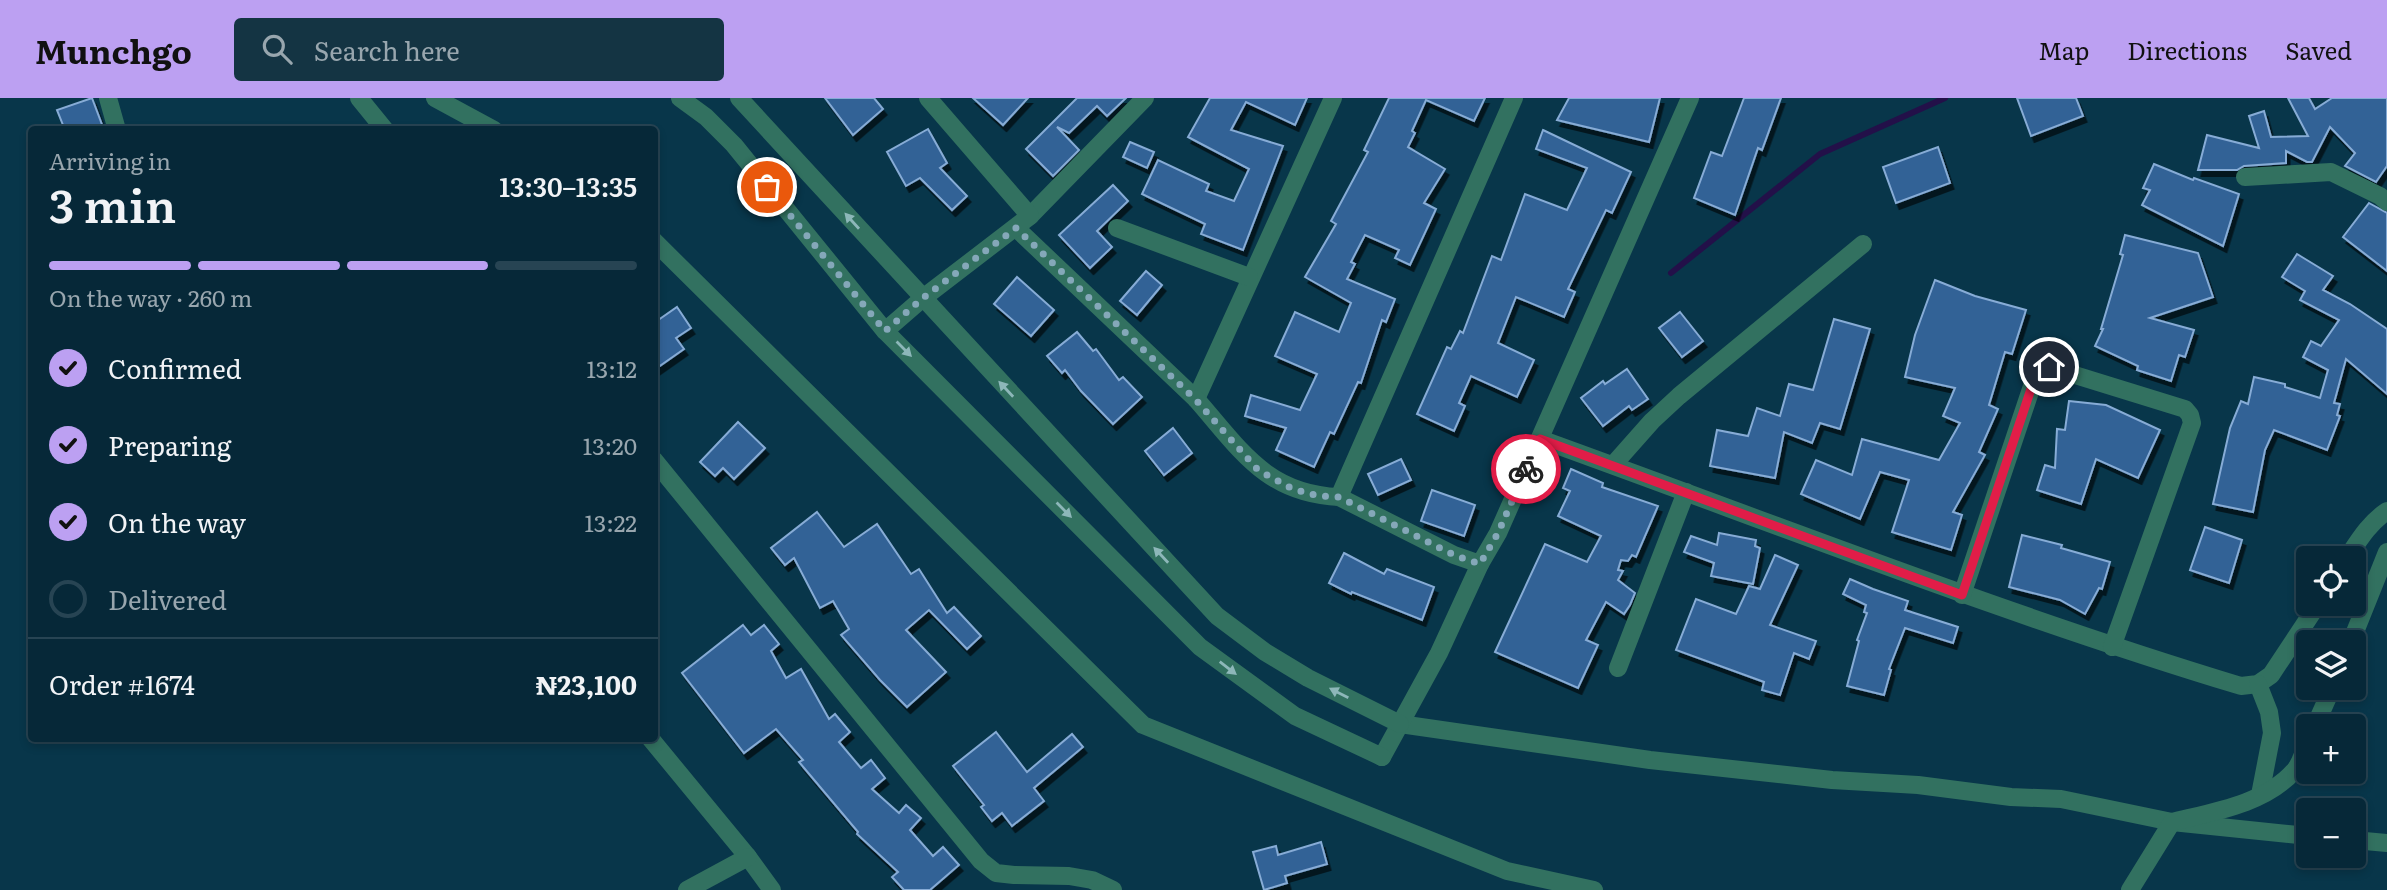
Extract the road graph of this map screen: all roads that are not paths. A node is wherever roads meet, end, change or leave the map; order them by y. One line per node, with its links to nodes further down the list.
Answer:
1 (108, 98): 11 (street)
2 (359, 98): 12 (street)
3 (435, 98): 13 (street)
4 (680, 98): 23 (street)
5 (739, 98): 22 (street, one-way to 5)
6 (928, 98): 16 (street)
7 (1144, 98): 16 (street)
8 (1333, 98): 21 (street)
9 (1514, 98): 29 (street)
10 (1690, 98): 25 (street)
11 (116, 126)
12 (382, 126)
13 (487, 126)
14 (2245, 177): 15 (street)
15 (2387, 202)
16 (1030, 216): 17 (street)
17 (1016, 228): 22 (street); 24 (street)
18 (1117, 228): 21 (street)
19 (1863, 244): 27 (street)
20 (658, 245): 52 (street)
21 (1249, 277): 24 (street)
22 (923, 298): 23 (street); 40 (street, one-way to 22)
23 (885, 331): 40 (street, one-way to 40)
24 (1196, 400): 29 (street)
25 (1540, 439): 27 (street); 33 (street)
26 (658, 465): 51 (street)
27 (1613, 465): 28 (street)
28 (1686, 492): 34 (street); 38 (street)
29 (1339, 497): 33 (street)
30 (2387, 511): 31 (street)
31 (2356, 546)
32 (2387, 552): 36 (street)
33 (1480, 564): 40 (street)
34 (1962, 595): 37 (street); 37 (street)
35 (2310, 616): 39 (street)
36 (2356, 630)
37 (2112, 647): 39 (street)
38 (1618, 668)
39 (2258, 684): 43 (street)
40 (1400, 724): 44 (street)
41 (653, 742): 48 (street)
42 (2296, 768): 43 (street)
43 (2260, 795): 44 (street)
44 (2172, 822): 45 (street); 53 (street)
45 (2296, 835)
46 (2366, 841): 47 (street)
47 (2387, 843)
48 (748, 857): 49 (street); 50 (street)
49 (687, 890)
50 (772, 890)
51 (1113, 890)
52 (1594, 890)
53 (2130, 890)

